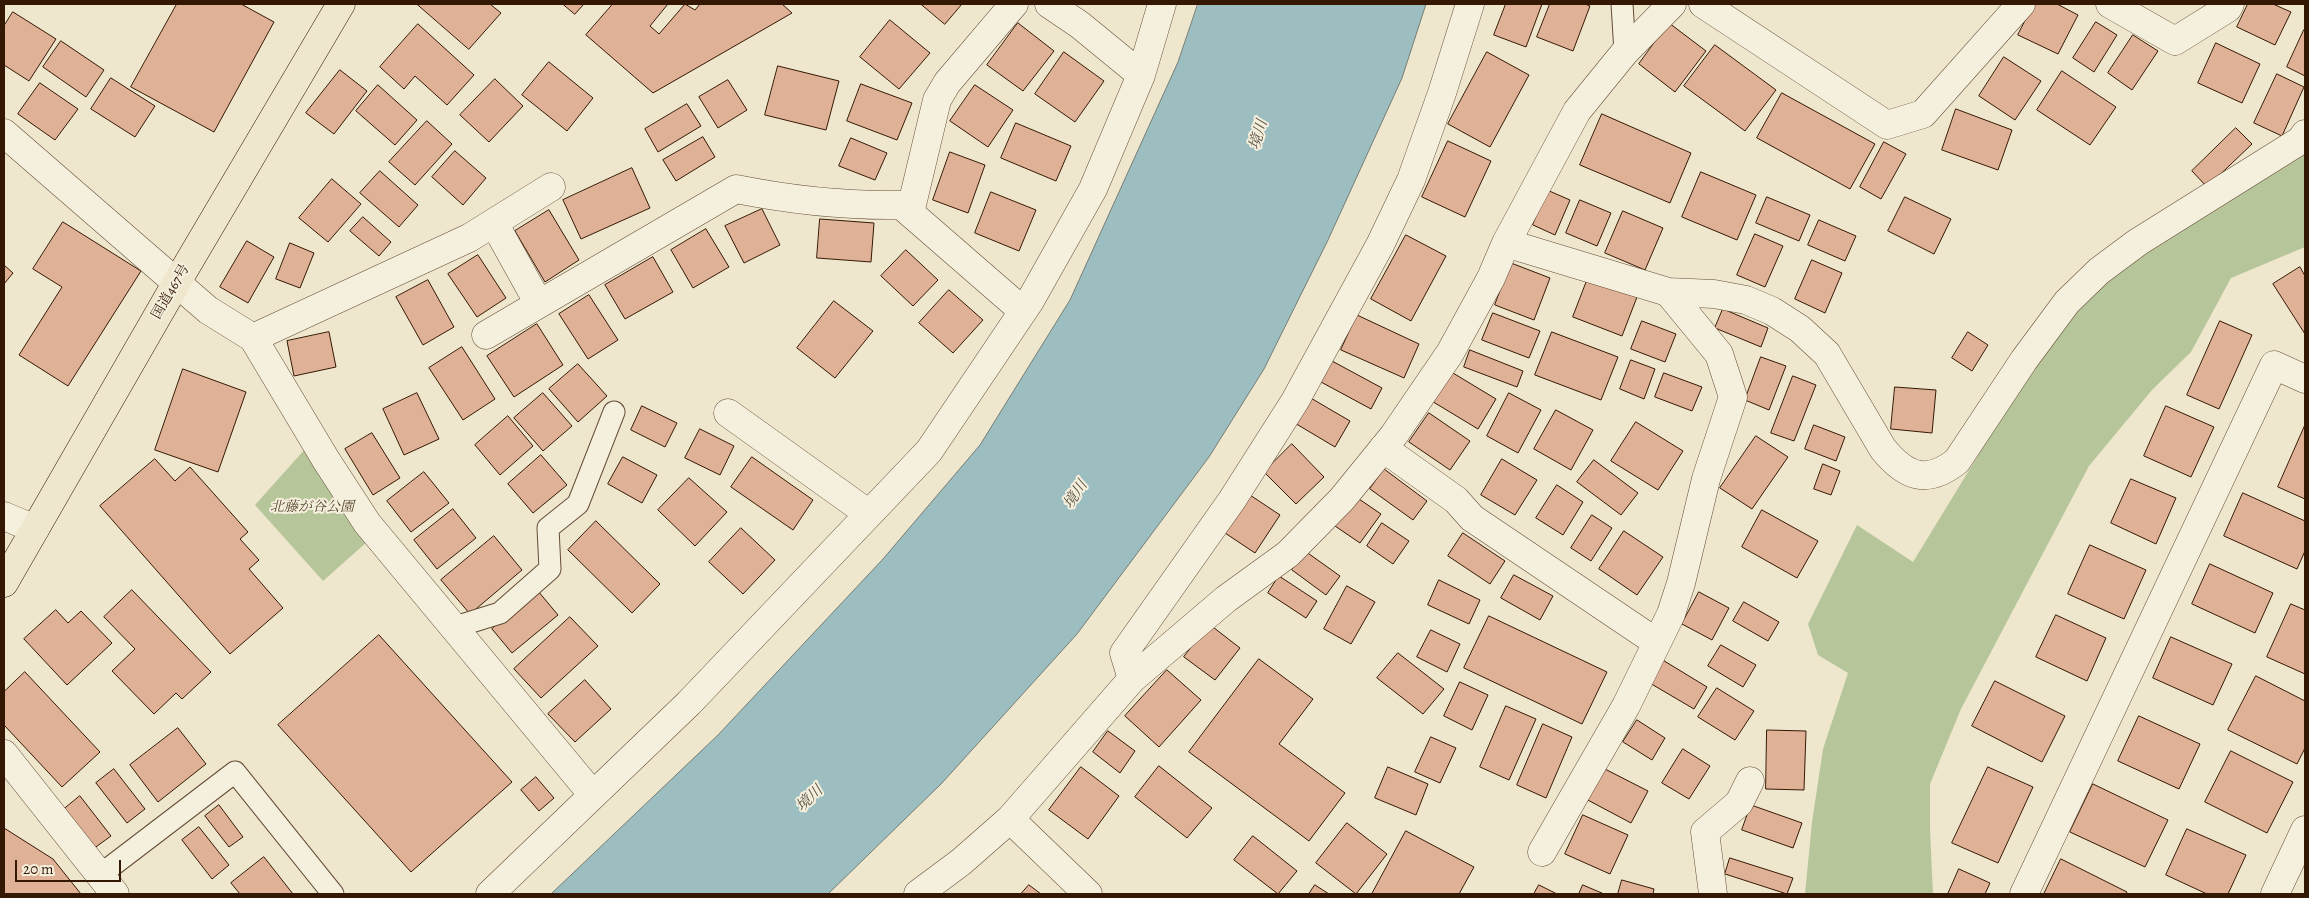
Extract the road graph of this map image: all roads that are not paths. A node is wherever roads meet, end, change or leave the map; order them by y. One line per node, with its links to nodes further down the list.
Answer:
1 (341, 4): 20 (highway, 国道467号)
2 (1014, 4): 17 (street)
3 (1049, 4): 13 (street)
4 (1162, 4): 13 (street)
5 (1470, 4): 36 (street)
6 (1622, 4): 12 (lane)
7 (1672, 4): 12 (street)
8 (1703, 4): 9 (street)
9 (2020, 4)
10 (2110, 4): 11 (street)
11 (2230, 4)
12 (1625, 52): 19 (street)
13 (1141, 75): 23 (street)
14 (4, 133): 20 (street)
15 (2305, 134): 21 (street)
16 (551, 187): 18 (street)
17 (910, 213): 22 (street); 23 (street)
18 (494, 223): 22 (street); 25 (street)
19 (1506, 243): 21 (street); 29 (street)
20 (177, 282): 25 (street); 32 (highway, 国道467号)
21 (1668, 292): 35 (street)
22 (539, 304): 24 (street)
23 (1023, 311): 30 (street)
24 (486, 334)
25 (253, 338): 34 (street)
26 (2305, 379): 49 (street)
27 (614, 412): 34 (lane)
28 (728, 413): 30 (street)
29 (1383, 448): 35 (street); 36 (street)
30 (869, 514): 39 (street)
31 (4, 516): 32 (street)
32 (35, 529): 33 (highway, 国道467号)
33 (4, 583)
34 (452, 628): 39 (street)
35 (1656, 642): 42 (street)
36 (1132, 679): 40 (street)
37 (4, 754): 43 (street)
38 (1750, 781): 48 (street)
39 (593, 796): 45 (street)
40 (1010, 819): 46 (street); 47 (street)
41 (2305, 830): 50 (street)
42 (1542, 852)
43 (108, 884): 44 (lane)
44 (333, 894)
45 (490, 894)
46 (918, 894)
47 (1088, 894)
48 (1713, 894)
49 (2024, 894)
50 (2275, 894)

